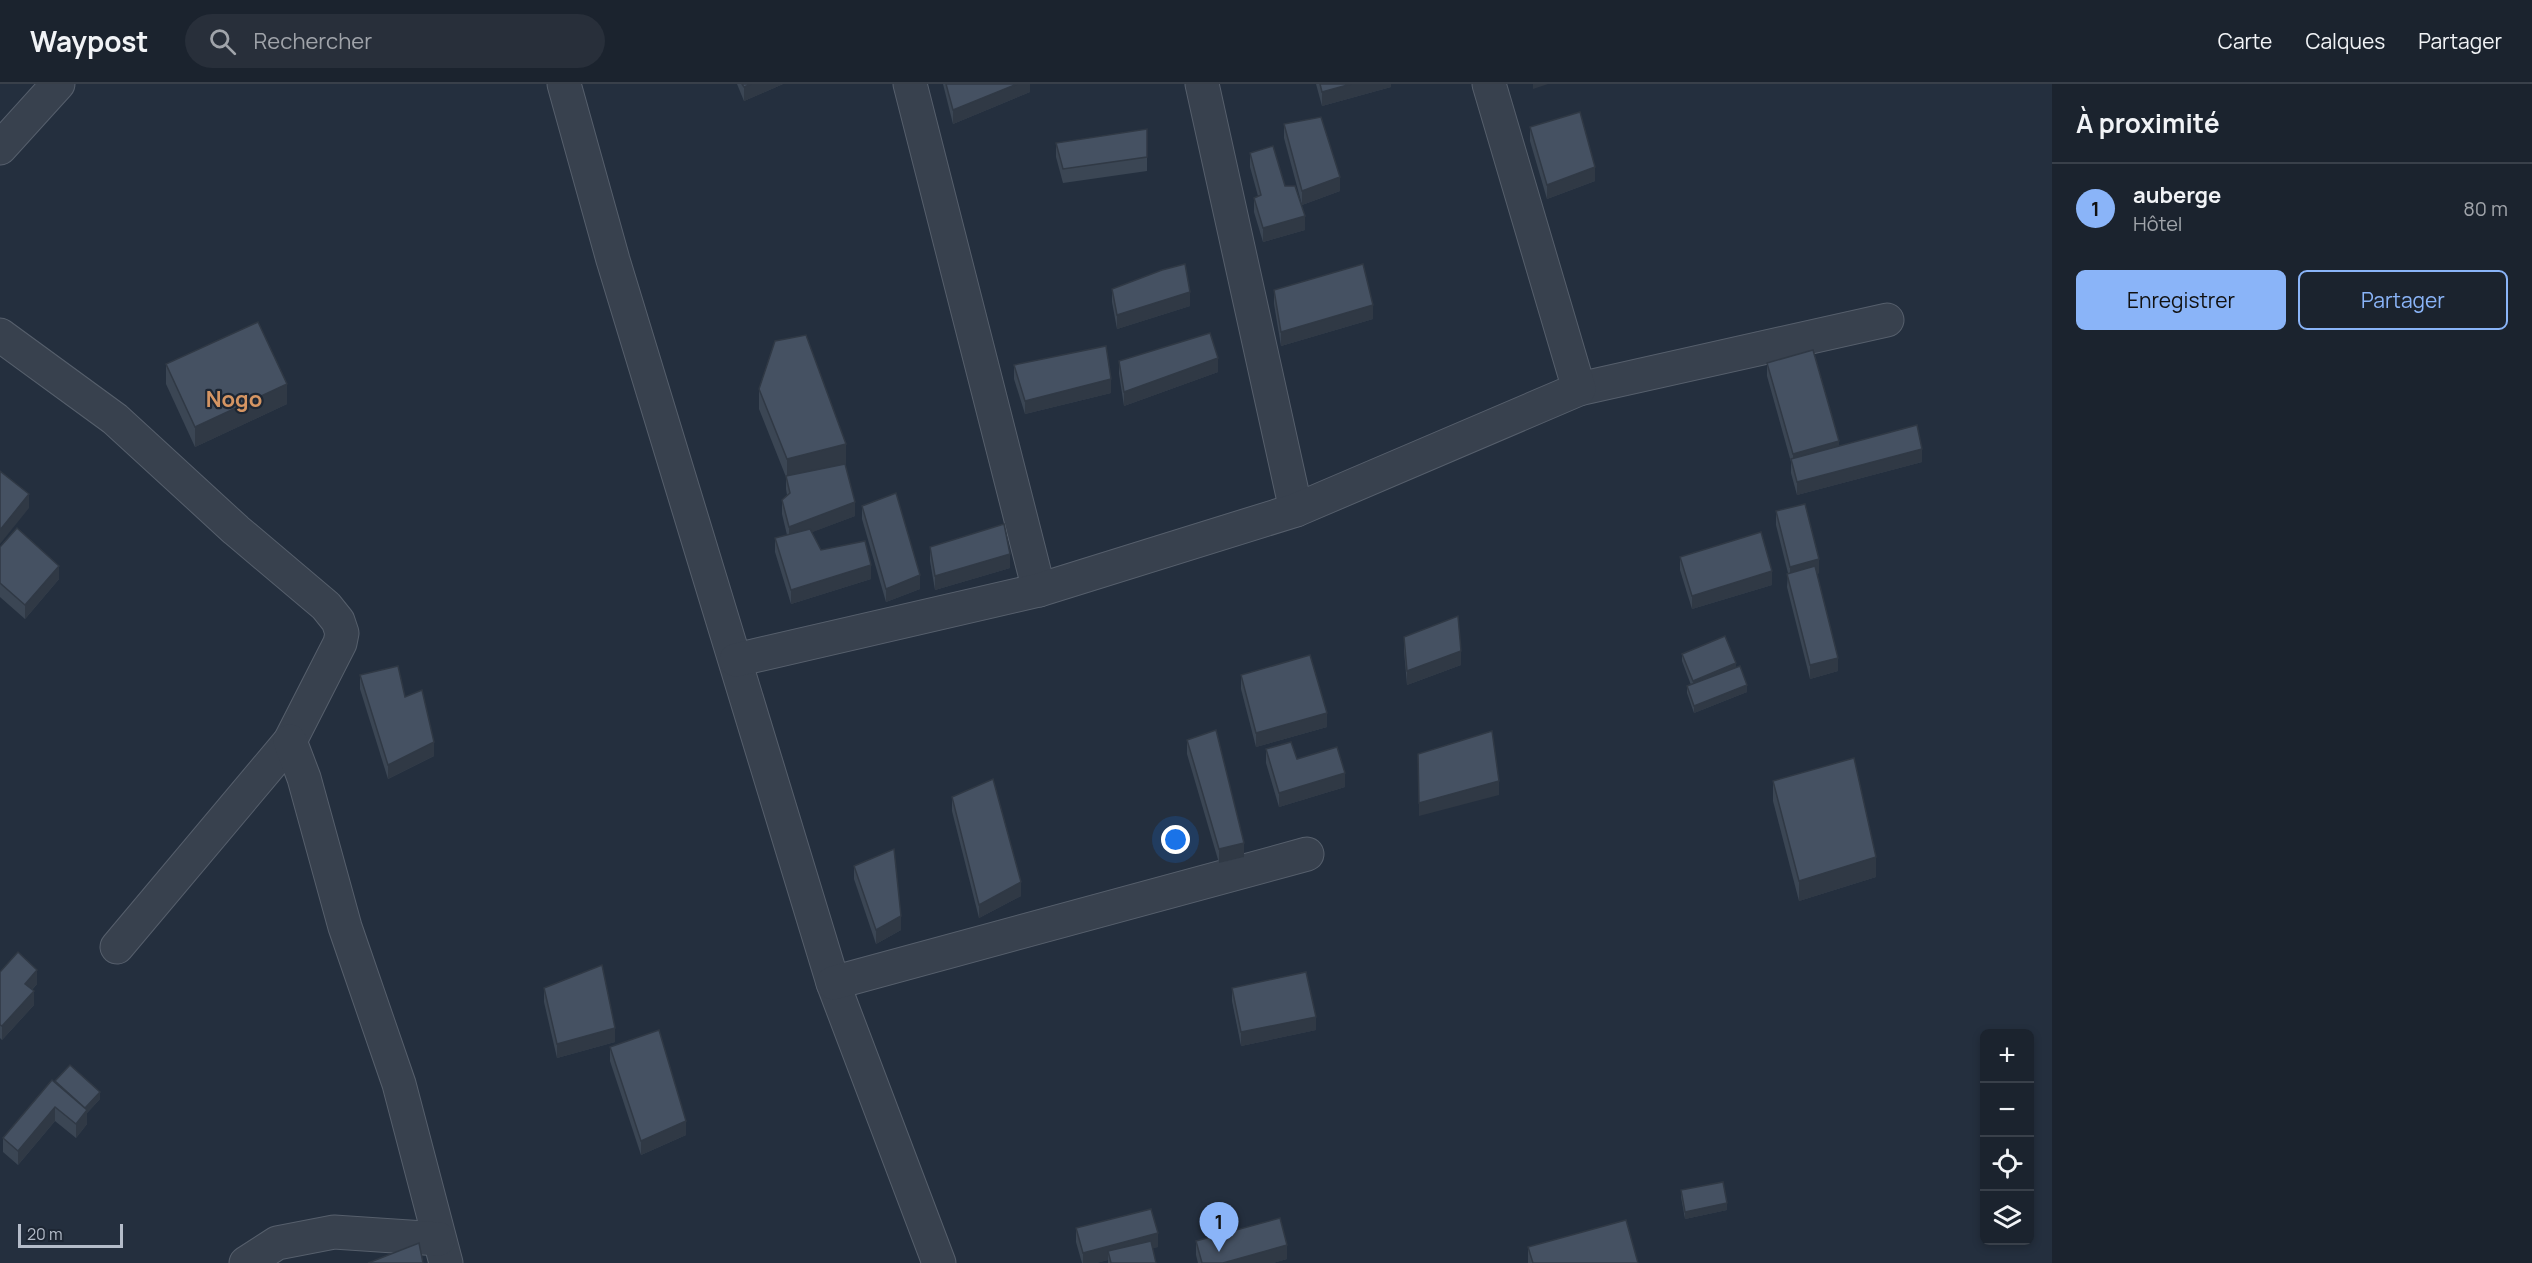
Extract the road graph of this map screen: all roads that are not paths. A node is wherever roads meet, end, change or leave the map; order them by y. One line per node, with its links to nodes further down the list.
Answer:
1 (58, 84): 6 (street)
2 (564, 84): 12 (street)
3 (910, 84): 11 (street)
4 (1202, 84): 10 (street)
5 (1489, 84): 9 (street)
6 (0, 148)
7 (1887, 320): 9 (street)
8 (0, 335): 13 (street)
9 (1579, 389): 10 (street)
10 (1296, 510): 11 (street)
11 (1039, 590): 12 (street)
12 (736, 660): 16 (street)
13 (290, 741): 15 (street); 17 (street)
14 (1307, 854): 16 (street)
15 (117, 947)
16 (833, 983): 19 (street)
17 (442, 1251): 18 (street)
18 (246, 1263)
19 (939, 1263)

